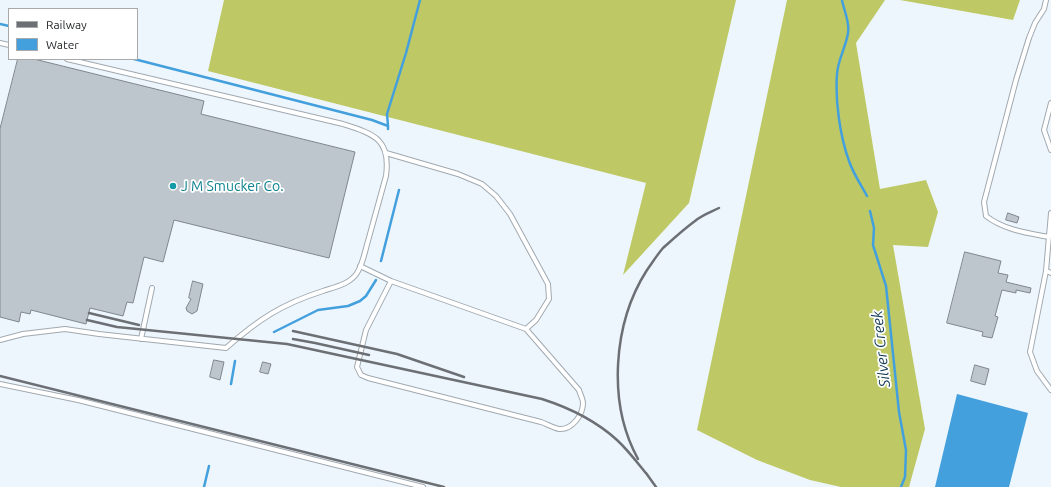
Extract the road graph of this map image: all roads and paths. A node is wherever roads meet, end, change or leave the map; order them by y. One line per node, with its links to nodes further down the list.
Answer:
1 (1046, 0): 7 (lane)
2 (71, 60): 5 (lane)
3 (1051, 103): 4 (lane)
4 (1051, 150)
5 (386, 153): 8 (lane); 13 (lane)
6 (1051, 213): 7 (lane)
7 (1049, 237): 9 (lane)
8 (360, 266): 11 (lane); 14 (lane)
9 (1046, 271): 10 (lane); 17 (lane)
10 (1051, 273)
11 (392, 281): 13 (lane); 13 (lane)
12 (152, 288): 14 (lane)
13 (526, 328)
14 (141, 338): 15 (lane)
15 (0, 340)
16 (0, 384): 18 (lane)
17 (1051, 390)
18 (423, 487)

